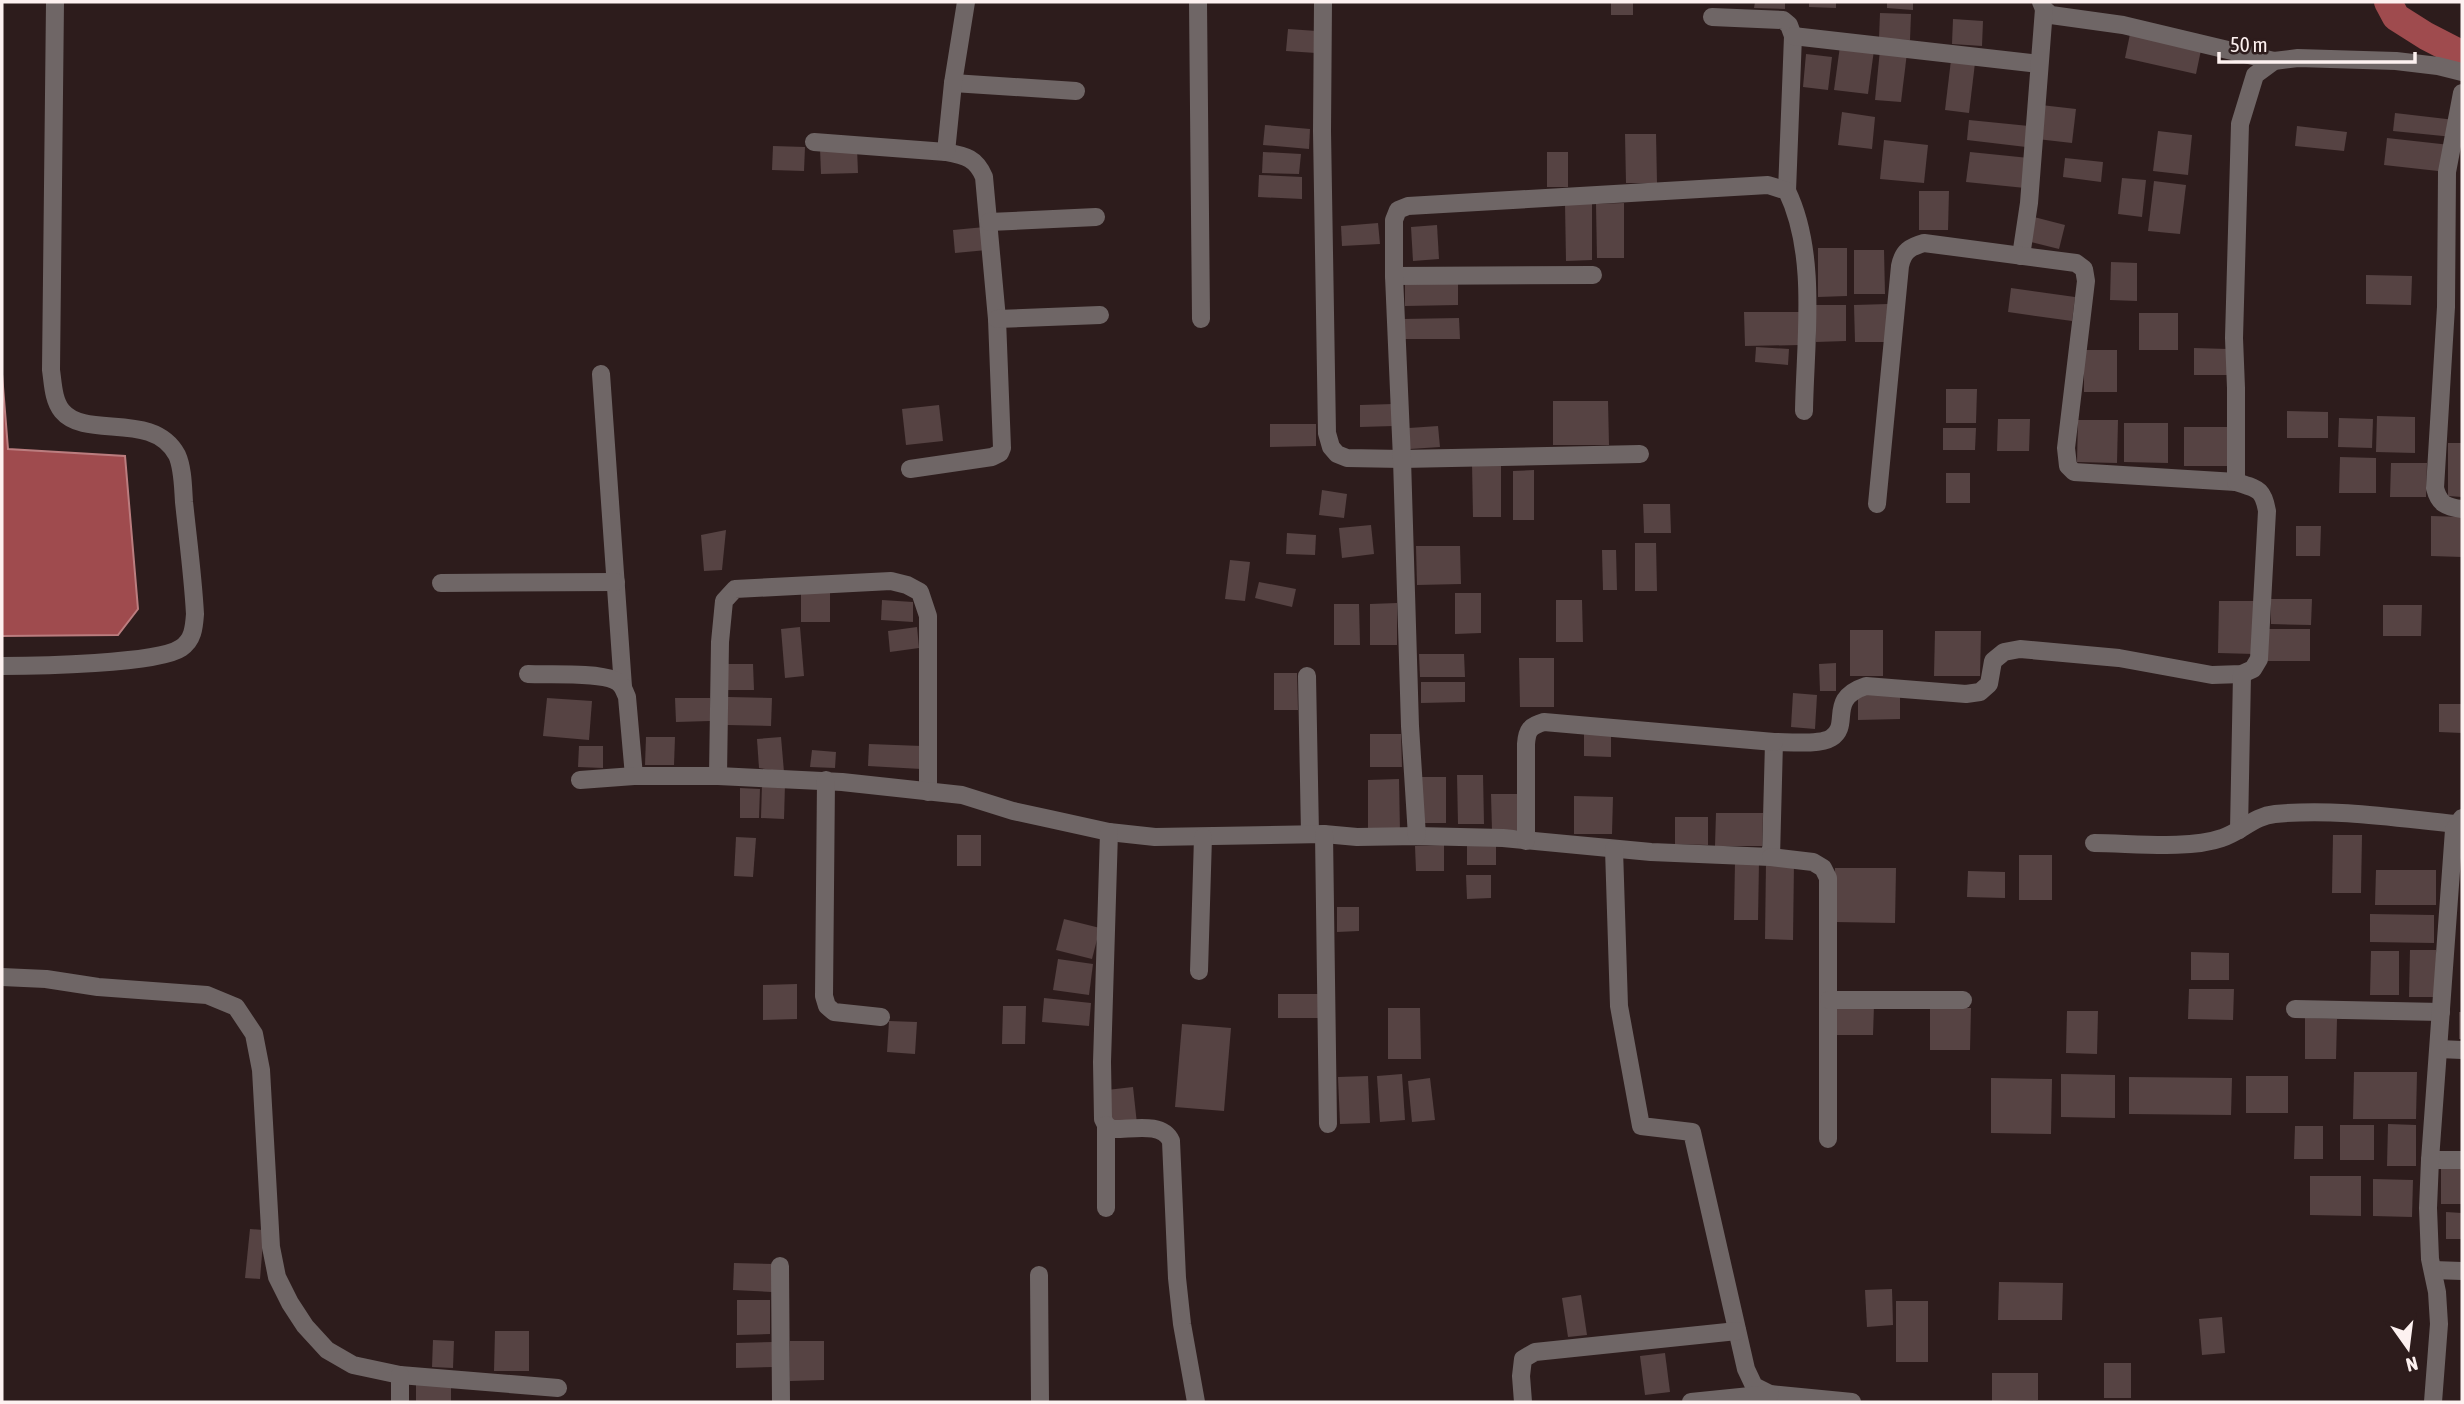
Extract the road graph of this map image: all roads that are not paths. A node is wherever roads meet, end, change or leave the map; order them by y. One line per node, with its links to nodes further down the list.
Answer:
1 (55, 2): 35 (street)
2 (966, 2): 11 (street)
3 (1198, 2): 23 (street)
4 (1322, 2): 28 (street)
5 (2042, 5): 8 (street); 9 (street)
6 (1712, 17): 7 (street)
7 (1793, 36): 9 (street); 16 (street)
8 (2274, 61): 10 (street); 30 (street)
9 (2039, 64): 19 (street)
10 (2462, 72)
11 (953, 83): 12 (street); 15 (street)
12 (1076, 92)
13 (2462, 93): 32 (street)
14 (814, 142): 15 (street)
15 (946, 152): 18 (street)
16 (1787, 191): 21 (street); 26 (street)
17 (1096, 217): 18 (street)
18 (989, 222): 24 (street)
19 (2021, 256): 30 (street); 31 (street)
20 (1593, 275): 21 (street)
21 (1394, 276): 28 (street)
22 (1100, 315): 24 (street)
23 (1201, 319)
24 (997, 320): 29 (street)
25 (601, 374): 33 (street)
26 (1804, 411)
27 (1640, 454): 28 (street)
28 (1402, 459): 50 (street)
29 (910, 468)
30 (2236, 482): 37 (street)
31 (1877, 504)
32 (2462, 509)
33 (616, 582): 34 (street); 39 (street)
34 (440, 583)
35 (2, 666)
36 (528, 674): 39 (street)
37 (2242, 674): 40 (street); 47 (street)
38 (1307, 676): 49 (street)
39 (623, 687): 41 (street)
40 (1774, 741): 52 (street); 55 (street)
41 (634, 776): 42 (street); 43 (street)
42 (718, 776): 44 (street); 45 (street)
43 (580, 780)
44 (826, 780): 45 (street); 62 (street)
45 (928, 792): 48 (street)
46 (2459, 821): 47 (street); 61 (street)
47 (2239, 830): 53 (street)
48 (1109, 832): 51 (street); 66 (street)
49 (1317, 834): 50 (street); 51 (street); 65 (street)
50 (1417, 835): 52 (street)
51 (1203, 837): 56 (street)
52 (1526, 841): 54 (street)
53 (2094, 843)
54 (1614, 849): 55 (street); 75 (street)
55 (1771, 857): 58 (street)
56 (1199, 971)
57 (2, 978): 76 (street)
58 (1829, 1000): 59 (street); 67 (street)
59 (1963, 1000)
60 (2295, 1009): 61 (street)
61 (2441, 1012): 63 (street)
62 (881, 1017)
63 (2439, 1049): 64 (street); 68 (street)
64 (2462, 1050)
65 (1328, 1124)
66 (1106, 1125): 70 (street); 82 (street)
67 (1828, 1139)
68 (2430, 1160): 69 (street); 72 (street)
69 (2462, 1160)
70 (1106, 1208)
71 (780, 1266): 80 (street)
72 (2432, 1270): 73 (street); 86 (street)
73 (2462, 1271)
74 (1038, 1275): 81 (street)
75 (1737, 1331): 78 (street); 83 (street)
76 (400, 1375): 77 (street); 79 (street)
77 (558, 1388)
78 (1770, 1394): 84 (street); 85 (street)
79 (400, 1402)
80 (781, 1402)
81 (1040, 1402)
82 (1196, 1402)
83 (1523, 1402)
84 (1691, 1402)
85 (1852, 1402)
86 (2433, 1402)

